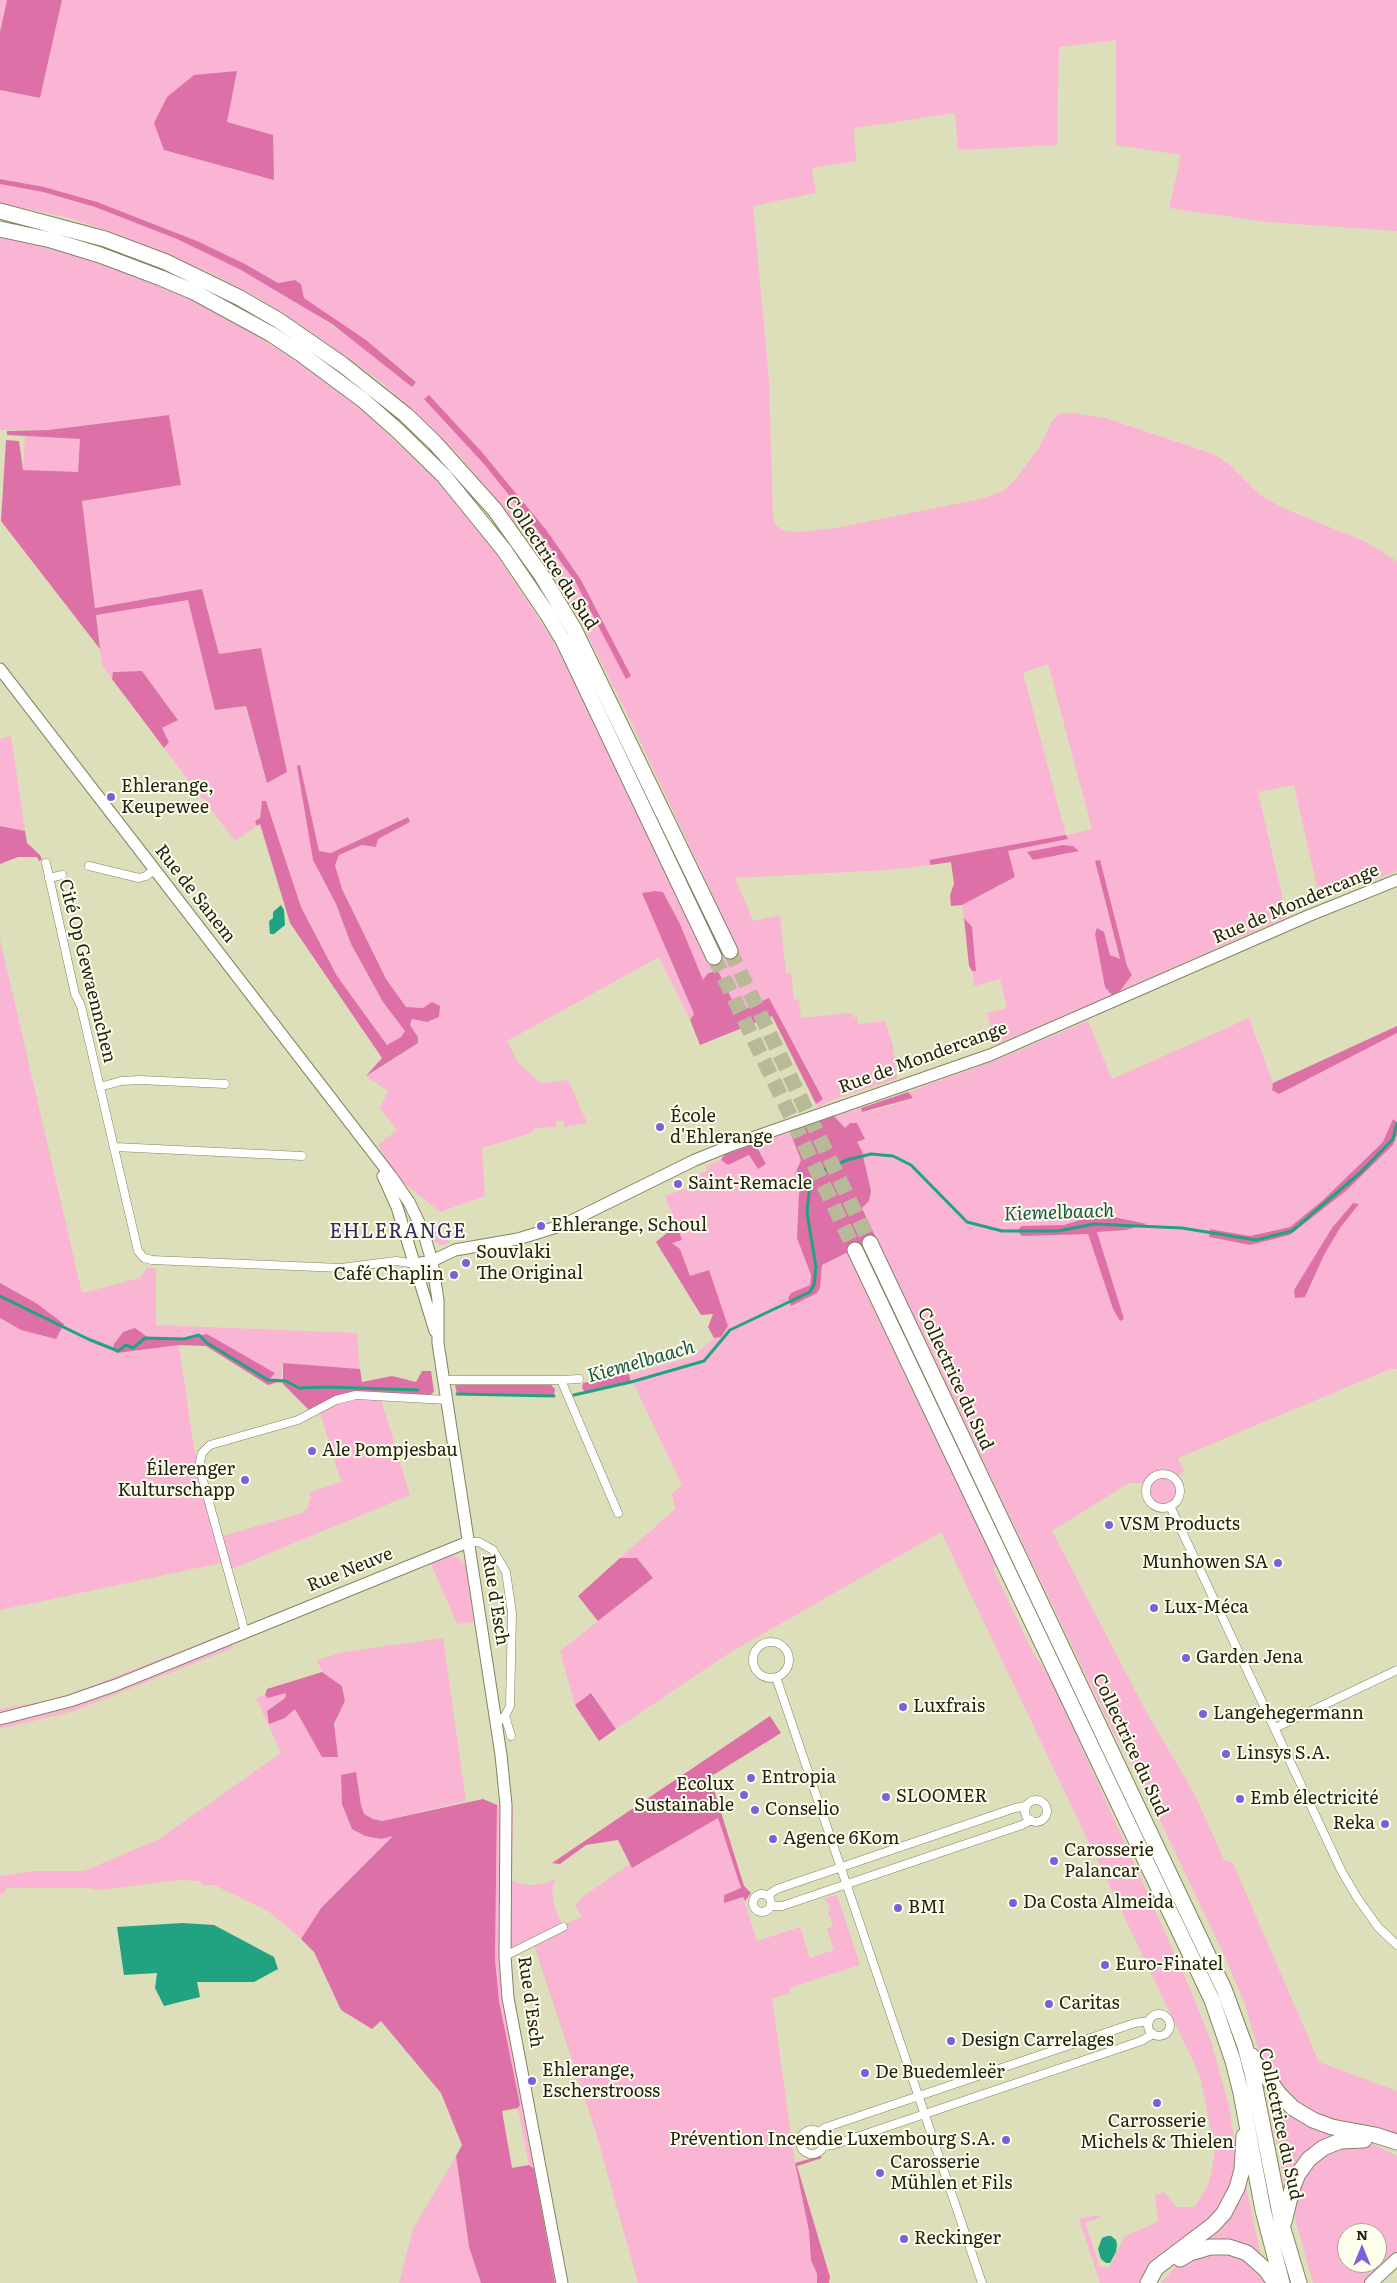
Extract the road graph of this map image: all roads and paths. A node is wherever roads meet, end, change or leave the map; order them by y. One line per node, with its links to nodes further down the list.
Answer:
1 (0, 211): 10 (highway, Collectrice du Sud)
2 (0, 229): 11 (highway, Collectrice du Sud)
3 (0, 669): 6 (main road, Rue de Sanem)
4 (46, 863): 8 (street, Cité Op Gewaennchen)
5 (89, 866): 6 (street)
6 (154, 870): 14 (main road, Rue de Sanem)
7 (62, 875): 8 (street)
8 (48, 878): 13 (street, Cité Op Gewaennchen)
9 (1397, 880): 20 (main road, Rue de Mondercange)
10 (730, 951)
11 (714, 957)
12 (225, 1084): 13 (street, Cité Op Gewaennchen)
13 (100, 1087): 15 (street, Cité Op Gewaennchen)
14 (362, 1140): 18 (main road, Rue de Sanem); 19 (main road, Rue de Sanem)
15 (115, 1147): 16 (street); 22 (street, Cité Op Gewaennchen)
16 (302, 1156)
17 (870, 1243): 51 (highway, Collectrice du Sud)
18 (427, 1246): 19 (main road); 20 (main road, Rue de Mondercange); 23 (main road, Rue d'Esch)
19 (412, 1250): 22 (street, Cité Op Gewaennchen); 24 (main road, Rue d'Esch)
20 (455, 1250): 23 (main road, Rue de Mondercange)
21 (854, 1250): 54 (highway, Collectrice du Sud)
22 (396, 1261): 24 (street, Cité Op Gewaennchen)
23 (432, 1261): 24 (main road, Rue de Mondercange); 25 (main road, Rue d'Esch)
24 (416, 1264): 25 (main road, Rue d'Esch)
25 (438, 1343): 27 (main road, Rue d'Esch)
26 (579, 1379): 28 (street)
27 (444, 1380): 28 (street); 29 (main road, Rue d'Esch)
28 (561, 1380): 31 (street)
29 (447, 1400): 32 (main road, Rue d'Esch); 33 (street)
30 (1170, 1506): 30 (street); 38 (street)
31 (618, 1513)
32 (468, 1542): 33 (main road, Rue Neuve); 37 (main road, Rue d'Esch); 37 (street, Rue d'Esch)
33 (245, 1632): 36 (main road, Rue Neuve)
34 (1397, 1670): 38 (street)
35 (776, 1677): 35 (street); 42 (street)
36 (0, 1719)
37 (500, 1719): 39 (street, Rue d'Esch); 48 (main road, Rue d'Esch)
38 (1275, 1728): 47 (street)
39 (511, 1736)
40 (1026, 1806): 41 (street); 41 (street); 42 (street)
41 (1031, 1820): 43 (street)
42 (840, 1867): 43 (street); 44 (street)
43 (846, 1884): 45 (street); 52 (street)
44 (768, 1895): 45 (street); 45 (street)
45 (772, 1906)
46 (563, 1927): 48 (street)
47 (1397, 1945)
48 (505, 1956): 62 (main road, Rue d'Esch)
49 (1148, 2022): 50 (street); 50 (street); 52 (street)
50 (1153, 2034): 53 (street)
51 (1245, 2046): 56 (highway); 59 (highway, Collectrice du Sud)
52 (918, 2096): 53 (street); 55 (street)
53 (924, 2114): 57 (street); 63 (street)
54 (1246, 2114): 64 (highway); 67 (highway, Collectrice du Sud)
55 (820, 2132): 57 (street); 57 (street)
56 (1397, 2142)
57 (824, 2146)
58 (1397, 2152): 59 (highway)
59 (1283, 2229): 68 (highway, Collectrice du Sud)
60 (1397, 2259): 69 (main road)
61 (1397, 2270): 70 (main road)
62 (562, 2283)
63 (982, 2283)
64 (1148, 2283)
65 (1156, 2283): 66 (highway)
66 (1275, 2283)
67 (1282, 2283)
68 (1299, 2283)
69 (1371, 2283)
70 (1384, 2283)

